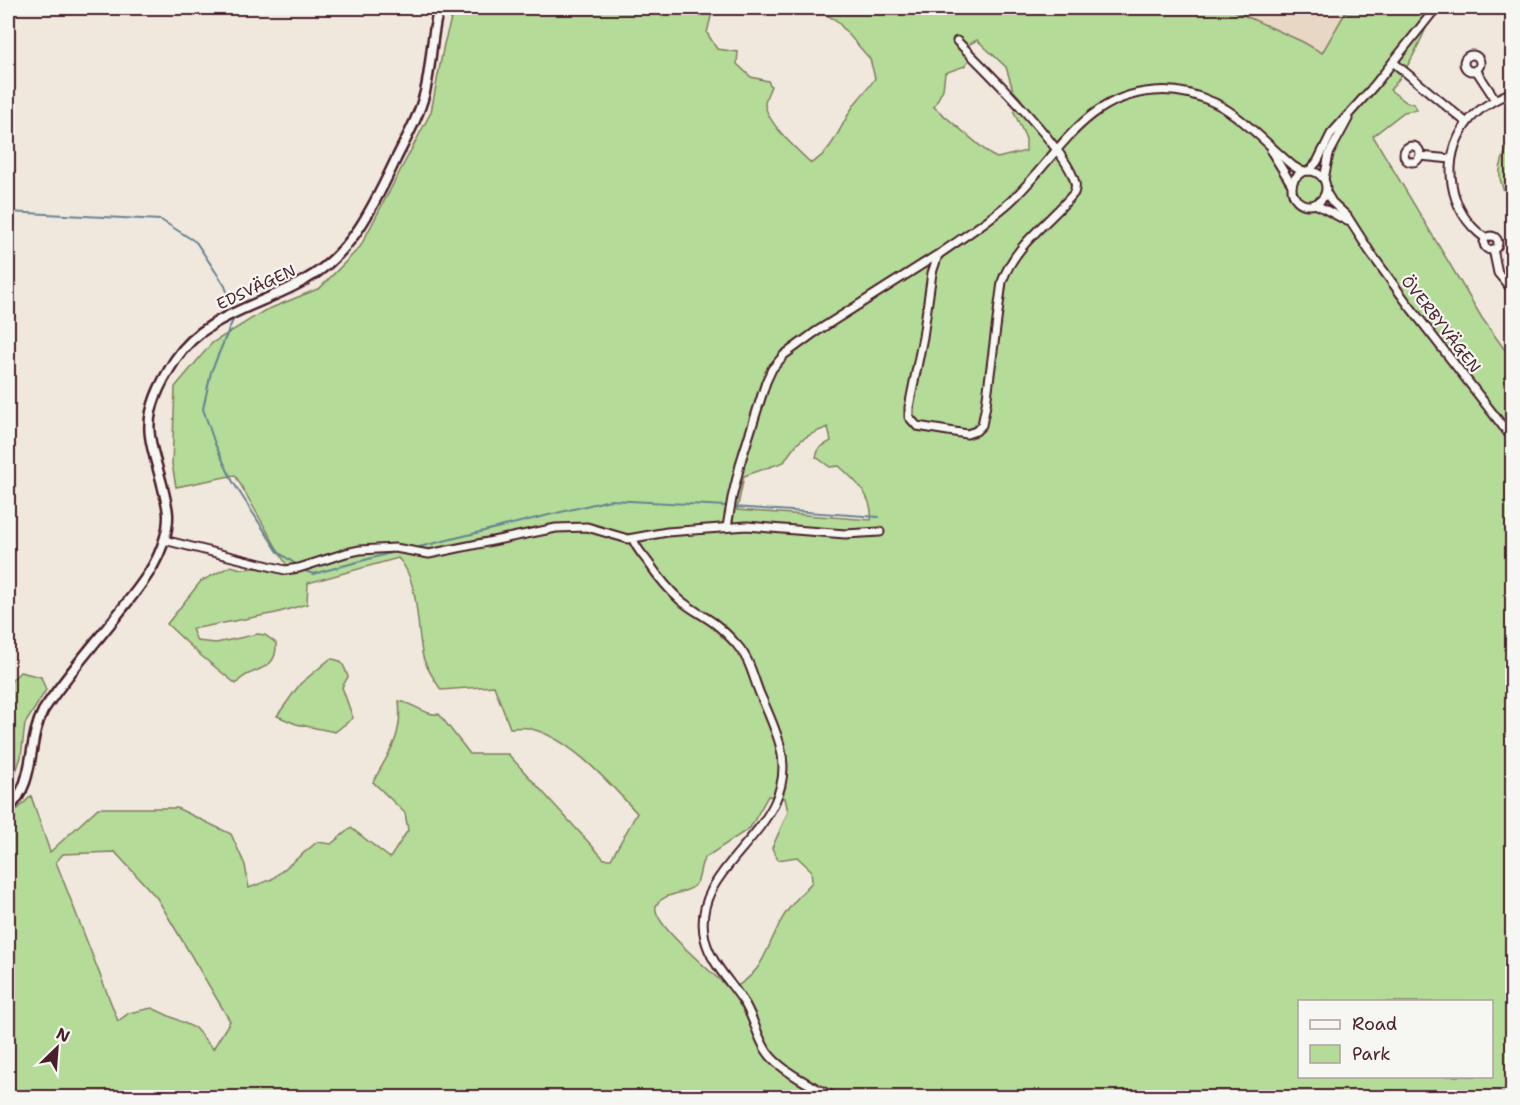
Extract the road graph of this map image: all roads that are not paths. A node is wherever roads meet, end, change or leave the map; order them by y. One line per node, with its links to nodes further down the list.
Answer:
1 (440, 8): 26 (street, EDSVÄGEN)
2 (1436, 8): 4 (street)
3 (957, 41): 11 (street)
4 (1393, 62): 8 (street); 9 (street)
5 (1476, 70): 7 (street)
6 (1512, 92): 7 (street)
7 (1495, 99): 9 (street)
8 (1349, 117): 14 (street); 15 (street)
9 (1467, 123): 13 (street)
10 (1266, 144): 11 (street); 14 (street); 16 (street)
11 (1056, 150): 20 (street); 20 (street)
12 (1420, 156): 13 (street)
13 (1451, 159): 21 (street)
14 (1306, 171): 15 (street); 16 (street)
15 (1324, 179): 17 (street)
16 (1292, 185): 18 (street)
17 (1326, 192): 18 (street); 19 (street, ÖVERBYVÄGEN)
18 (1315, 204): 19 (street, ÖVERBYVÄGEN)
19 (1352, 224): 22 (street, ÖVERBYVÄGEN)
20 (937, 257): 23 (street)
21 (1512, 290)
22 (1512, 438)
23 (727, 527): 24 (street); 25 (street)
24 (880, 532)
25 (633, 539): 26 (street); 28 (street)
26 (164, 540): 27 (street, EDSVÄGEN)
27 (8, 809)
28 (837, 1098)

